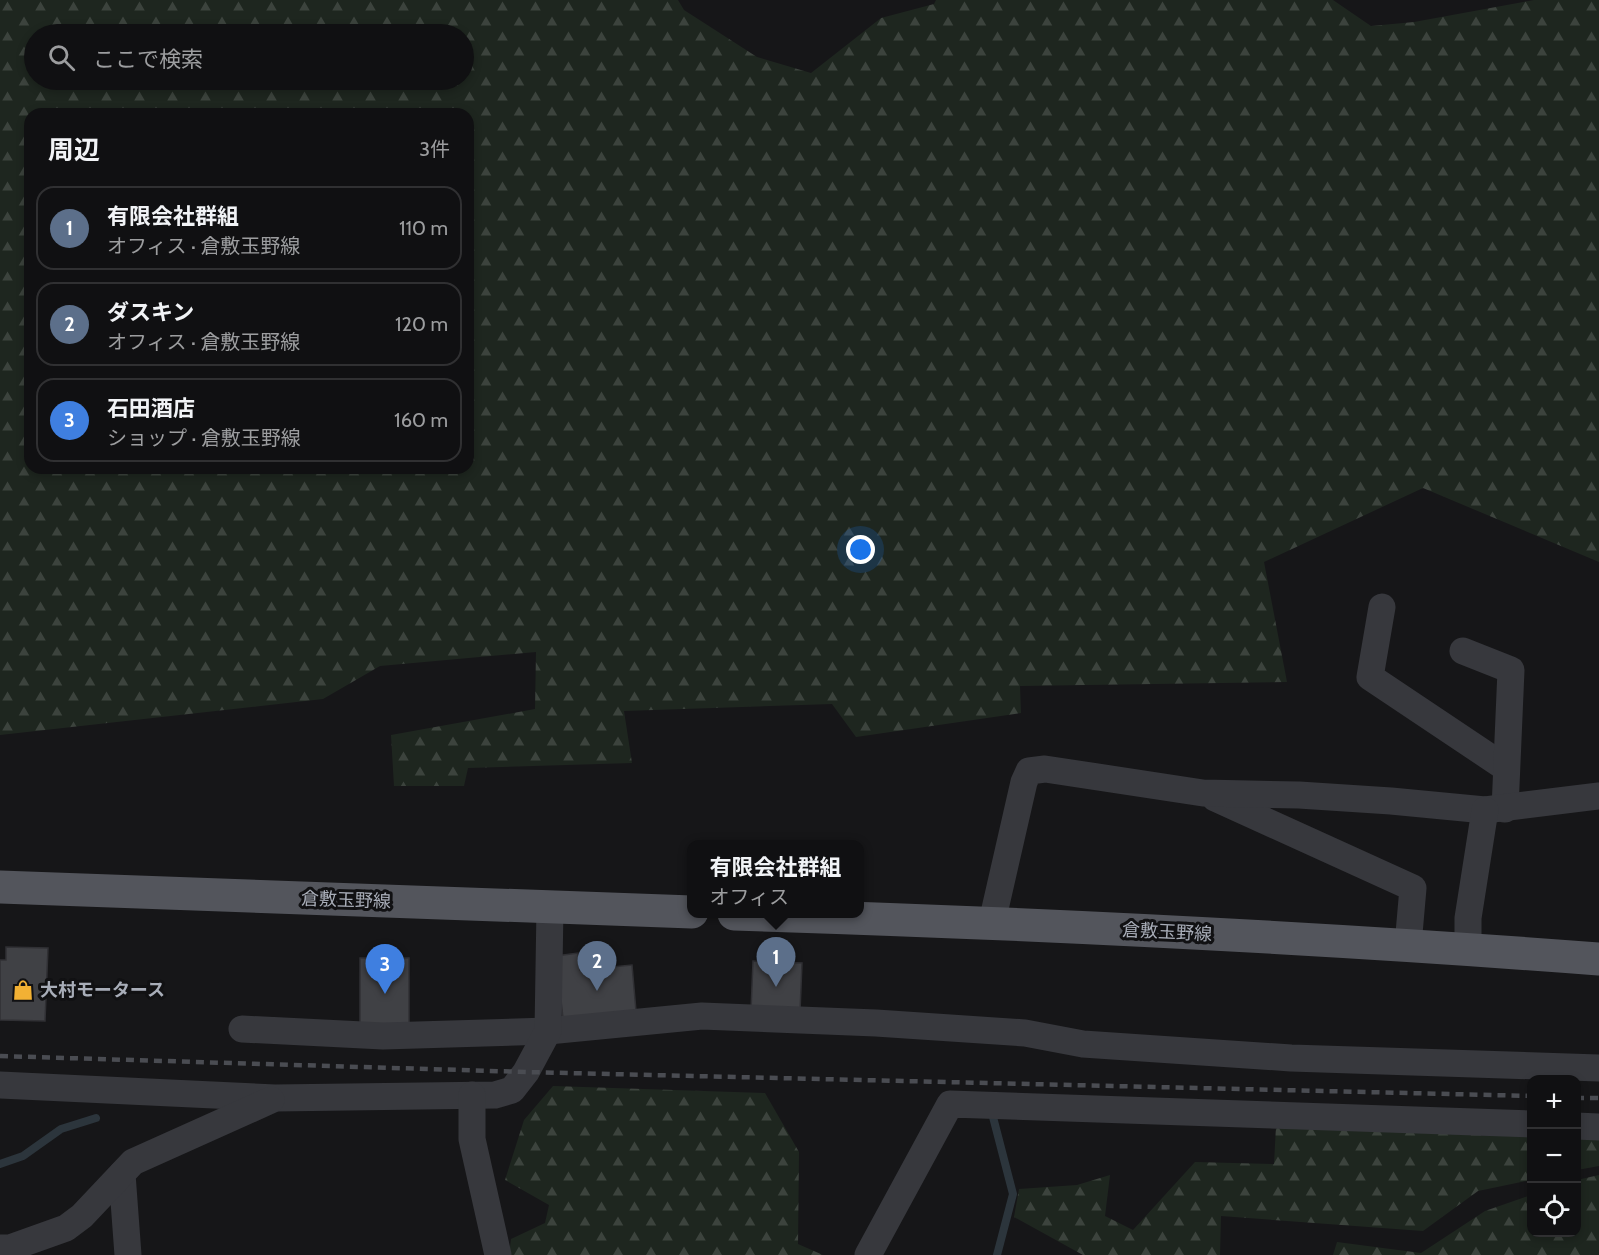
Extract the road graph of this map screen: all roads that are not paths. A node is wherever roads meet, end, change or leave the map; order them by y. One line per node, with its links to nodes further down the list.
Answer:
1 (1382, 607): 3 (street)
2 (1464, 651): 3 (street)
3 (1506, 768): 6 (street)
4 (1203, 793): 6 (street); 11 (street); 12 (street)
5 (1599, 796): 6 (street)
6 (1495, 809): 13 (street)
7 (0, 887): 8 (main road, 倉敷玉野線)
8 (550, 907): 9 (main road, 倉敷玉野線); 16 (street)
9 (687, 912)
10 (863, 918): 11 (main road, 倉敷玉野線)
11 (992, 922): 12 (main road, 倉敷玉野線)
12 (1408, 945): 13 (main road, 倉敷玉野線)
13 (1468, 949): 14 (main road, 倉敷玉野線)
14 (1599, 959)
15 (242, 1029): 16 (street)
16 (548, 1031): 17 (street); 19 (street)
17 (1599, 1068)
18 (0, 1085): 20 (street)
19 (472, 1095): 20 (street); 27 (street)
20 (275, 1098): 24 (street)
21 (1527, 1124): 28 (street)
22 (1581, 1126): 23 (street)
23 (1599, 1127)
24 (122, 1174): 25 (street); 26 (street)
25 (0, 1248)
26 (128, 1255)
27 (498, 1255)
28 (868, 1255)

